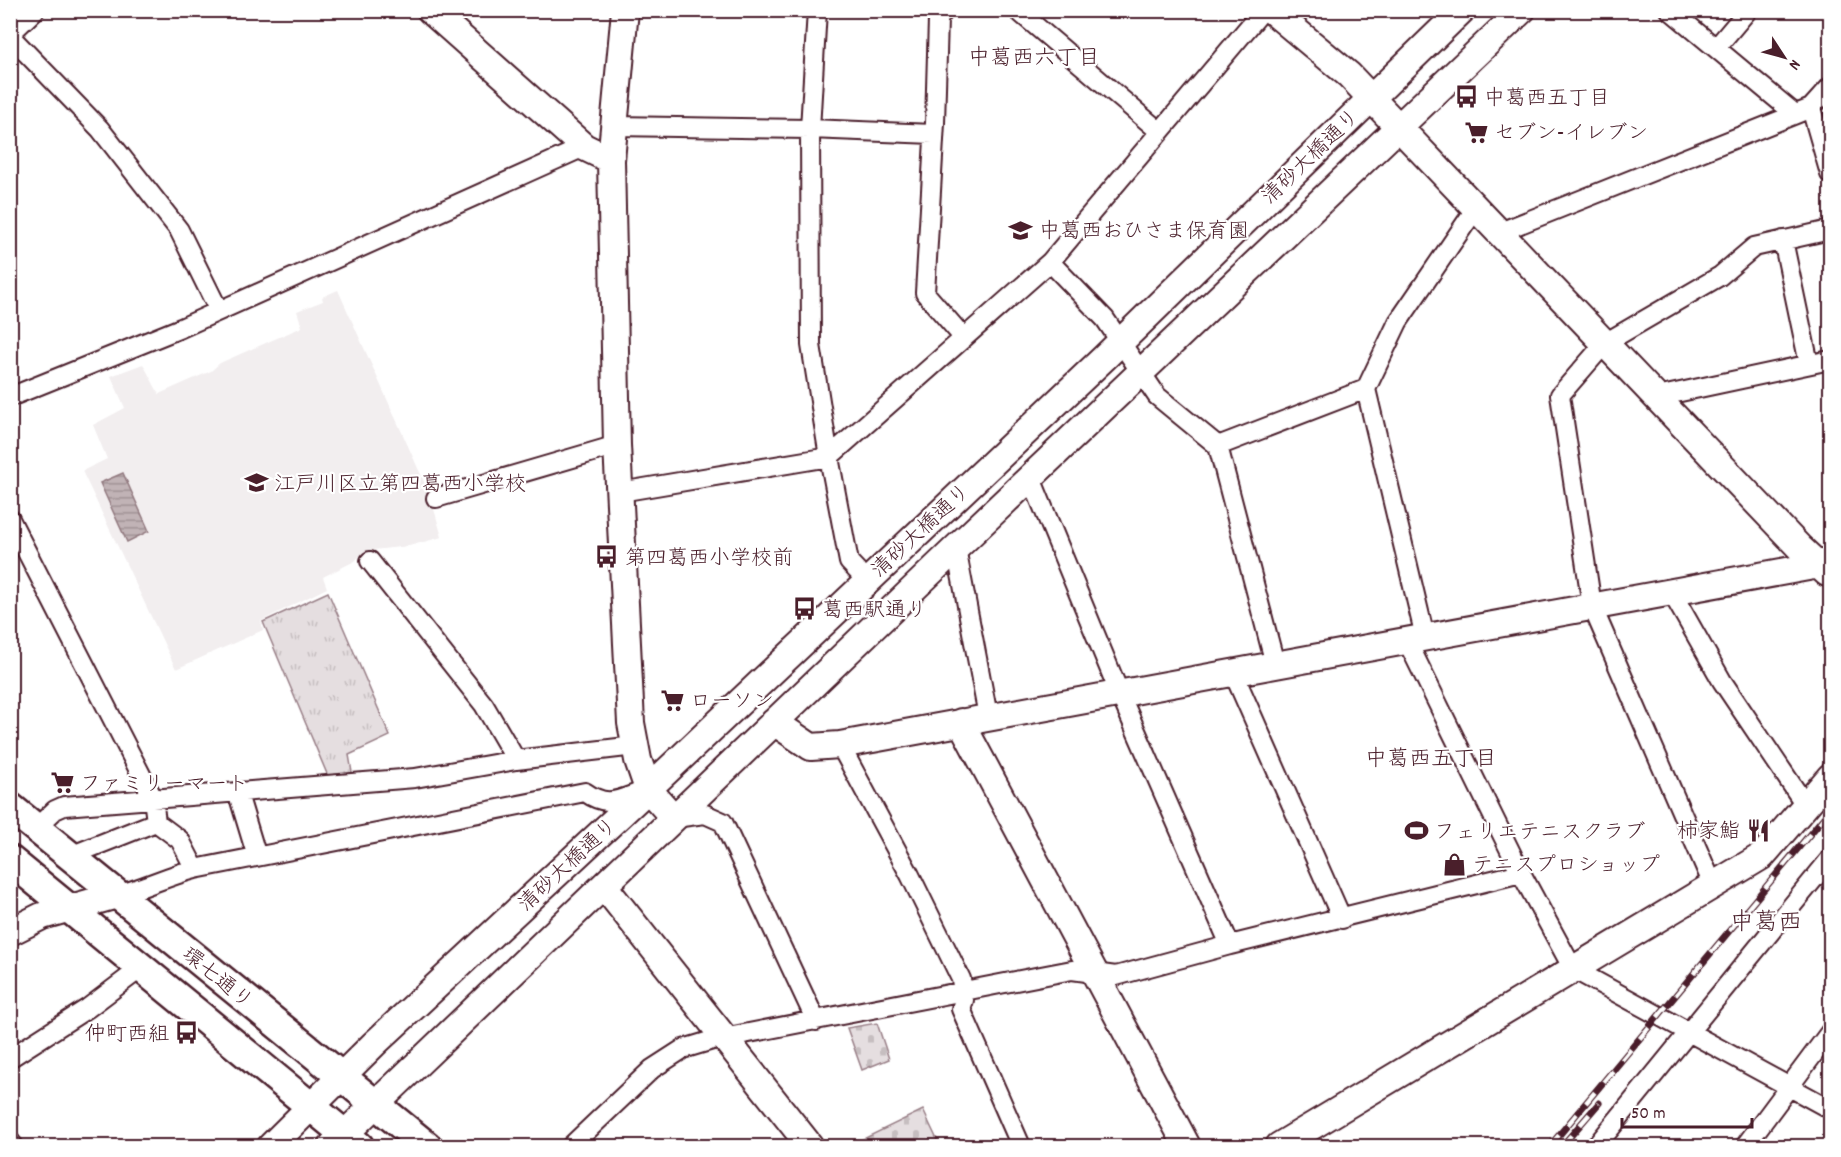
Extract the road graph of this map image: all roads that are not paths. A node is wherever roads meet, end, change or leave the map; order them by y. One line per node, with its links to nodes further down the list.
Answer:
1 (35, 10): 13 (street)
2 (430, 10): 23 (street)
3 (626, 10): 18 (street)
4 (817, 10): 20 (street)
5 (945, 10): 22 (street)
6 (1017, 10): 21 (street)
7 (1263, 10): 21 (street)
8 (1271, 10): 16 (street)
9 (1462, 10): 16 (street, 清砂大橋通り)
10 (1522, 10): 19 (street, 清砂大橋通り)
11 (1670, 10): 14 (street)
12 (1748, 10): 14 (street)
13 (10, 35): 31 (street)
14 (1716, 48): 17 (street)
15 (1830, 87): 17 (street)
16 (1370, 98): 19 (street); 33 (street, 清砂大橋通り)
17 (1803, 111): 25 (street); 28 (street)
18 (614, 126): 20 (street); 24 (street)
19 (1400, 128): 26 (street); 37 (street, 清砂大橋通り)
20 (810, 129): 22 (street); 43 (street)
21 (1159, 131): 30 (street)
22 (933, 134): 32 (street)
23 (584, 147): 24 (street); 31 (street)
24 (611, 160): 41 (street)
25 (1830, 174)
26 (1476, 208): 28 (street); 38 (street)
27 (1830, 230): 29 (street)
28 (1500, 232): 34 (street)
29 (1783, 240): 34 (street); 36 (street)
30 (1050, 262): 32 (street); 33 (street)
31 (219, 311): 40 (street)
32 (963, 338): 43 (street)
33 (1120, 341): 37 (street); 51 (street, 清砂大橋通り)
34 (1605, 343): 39 (street); 53 (street)
35 (1830, 360): 36 (street)
36 (1809, 364): 39 (street)
37 (1141, 373): 42 (street); 44 (street, 清砂大橋通り)
38 (1366, 389): 42 (street); 54 (street)
39 (1657, 396): 50 (street)
40 (10, 397)
41 (617, 445): 45 (street); 46 (street)
42 (1218, 446): 55 (street)
43 (829, 457): 45 (street); 51 (street)
44 (1031, 478): 48 (street, 清砂大橋通り); 57 (street)
45 (620, 492): 62 (street)
46 (436, 498)
47 (10, 519): 67 (street)
48 (956, 548): 58 (street); 59 (street, 清砂大橋通り)
49 (370, 561): 63 (street)
50 (1826, 568): 52 (street)
51 (867, 581): 65 (street, 清砂大橋通り)
52 (1672, 593): 53 (street); 68 (street)
53 (1592, 606): 54 (street); 79 (street)
54 (1416, 639): 55 (street); 78 (street)
55 (1275, 664): 56 (street)
56 (1233, 672): 57 (street); 83 (street)
57 (1119, 692): 58 (street); 85 (street)
58 (988, 716): 60 (street)
59 (774, 722): 61 (street); 70 (street, 清砂大橋通り)
60 (962, 722): 61 (street); 88 (street)
61 (840, 745): 89 (street)
62 (635, 746): 63 (street); 65 (street)
63 (516, 759): 66 (street)
64 (1828, 785): 68 (street)
65 (648, 789): 70 (street); 74 (street); 95 (street, 清砂大橋通り)
66 (238, 794): 67 (street); 74 (street)
67 (153, 798): 71 (street); 72 (street)
68 (1806, 806): 79 (street)
69 (10, 807): 72 (main road, 環七通り)
70 (674, 818): 80 (street, 清砂大橋通り); 90 (street)
71 (156, 822): 73 (street); 77 (street)
72 (36, 828): 73 (main road, 環七通り)
73 (70, 856): 81 (main road, 環七通り)
74 (256, 857): 77 (street)
75 (1830, 859): 91 (street)
76 (14, 867): 82 (main road, 環七通り)
77 (195, 869): 81 (street)
78 (1521, 873): 83 (street); 87 (street)
79 (1713, 885): 87 (street)
80 (604, 886): 93 (street); 97 (street, 清砂大橋通り)
81 (117, 895): 82 (street); 95 (main road, 環七通り)
82 (70, 907): 84 (street); 86 (main road, 環七通り)
83 (1342, 919): 85 (street)
84 (10, 932)
85 (1230, 945): 88 (street)
86 (141, 968): 94 (street); 98 (main road, 環七通り)
87 (1573, 969): 91 (street); 109 (street)
88 (1096, 973): 89 (street); 108 (street)
89 (963, 990): 90 (street); 107 (street)
90 (816, 1021): 93 (street)
91 (1690, 1032): 96 (street); 110 (street)
92 (1830, 1032): 96 (street)
93 (725, 1038): 105 (street); 106 (street)
94 (10, 1058)
95 (341, 1076): 97 (main road, 環七通り); 98 (street, 清砂大橋通り)
96 (1790, 1087): 99 (street); 111 (street)
97 (375, 1105): 101 (street, 清砂大橋通り); 104 (main road, 環七通り)
98 (311, 1107): 101 (main road, 環七通り); 103 (street, 清砂大橋通り)
99 (1830, 1109)
100 (10, 1141): 102 (street)
101 (345, 1142)
102 (14, 1146)
103 (272, 1146)
104 (427, 1146)
105 (571, 1146)
106 (810, 1146)
107 (1021, 1146)
108 (1187, 1146)
109 (1279, 1146)
110 (1596, 1146)
111 (1744, 1146)

